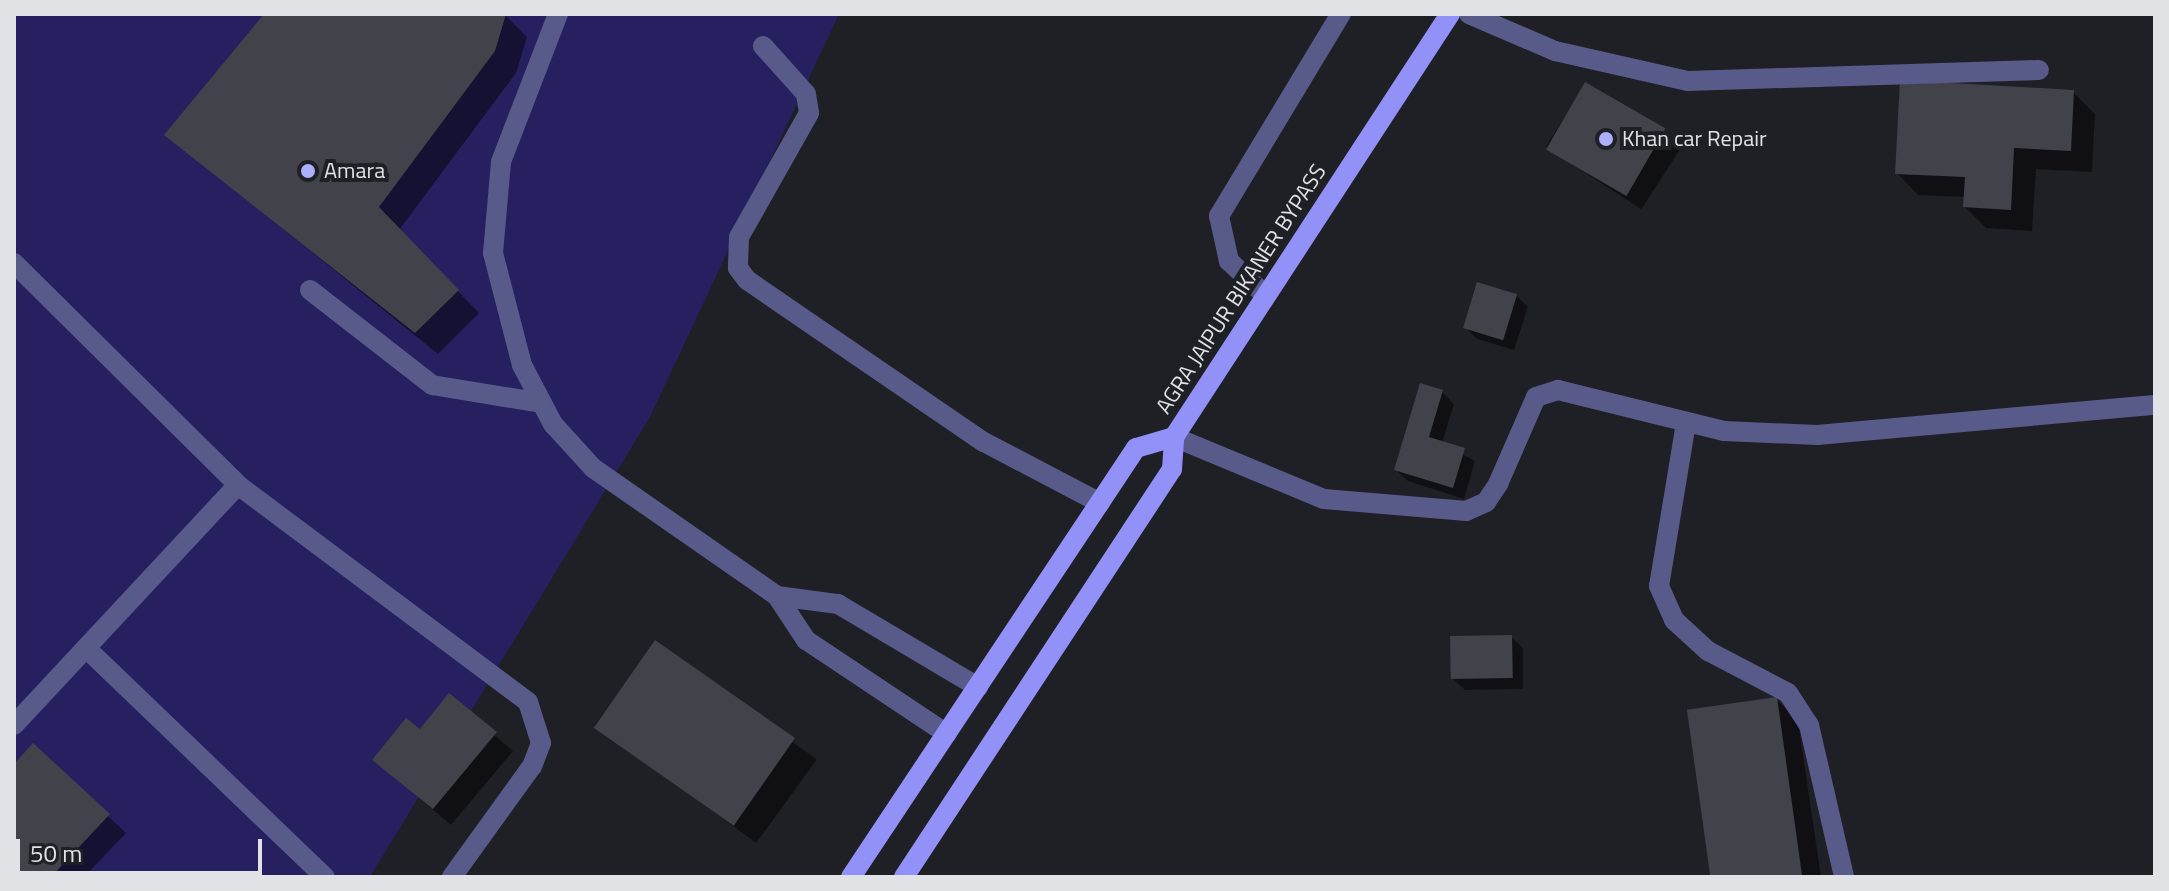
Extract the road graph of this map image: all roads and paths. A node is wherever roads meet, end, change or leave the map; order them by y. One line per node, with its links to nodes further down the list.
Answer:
1 (558, 14): 10 (street)
2 (1341, 14): 9 (street)
3 (1450, 14): 9 (main road, AGRA JAIPUR BIKANER BYPASS)
4 (1469, 14): 6 (street)
5 (763, 46): 15 (street)
6 (2039, 70)
7 (14, 263): 14 (street)
8 (310, 290): 10 (street)
9 (1265, 295): 13 (main road, AGRA JAIPUR BIKANER BYPASS)
10 (542, 403): 16 (street)
11 (2155, 405): 12 (street)
12 (1686, 423): 13 (street); 25 (street)
13 (1174, 437): 15 (main road); 24 (main road, AGRA JAIPUR BIKANER BYPASS)
14 (238, 485): 17 (street); 22 (street)
15 (1100, 503): 18 (main road)
16 (777, 596): 18 (street); 20 (street)
17 (86, 648): 19 (street); 21 (street)
18 (978, 687): 20 (main road)
19 (14, 725)
20 (947, 734): 23 (main road)
21 (325, 877)
22 (452, 877)
23 (851, 877)
24 (904, 877)
25 (1844, 877)

